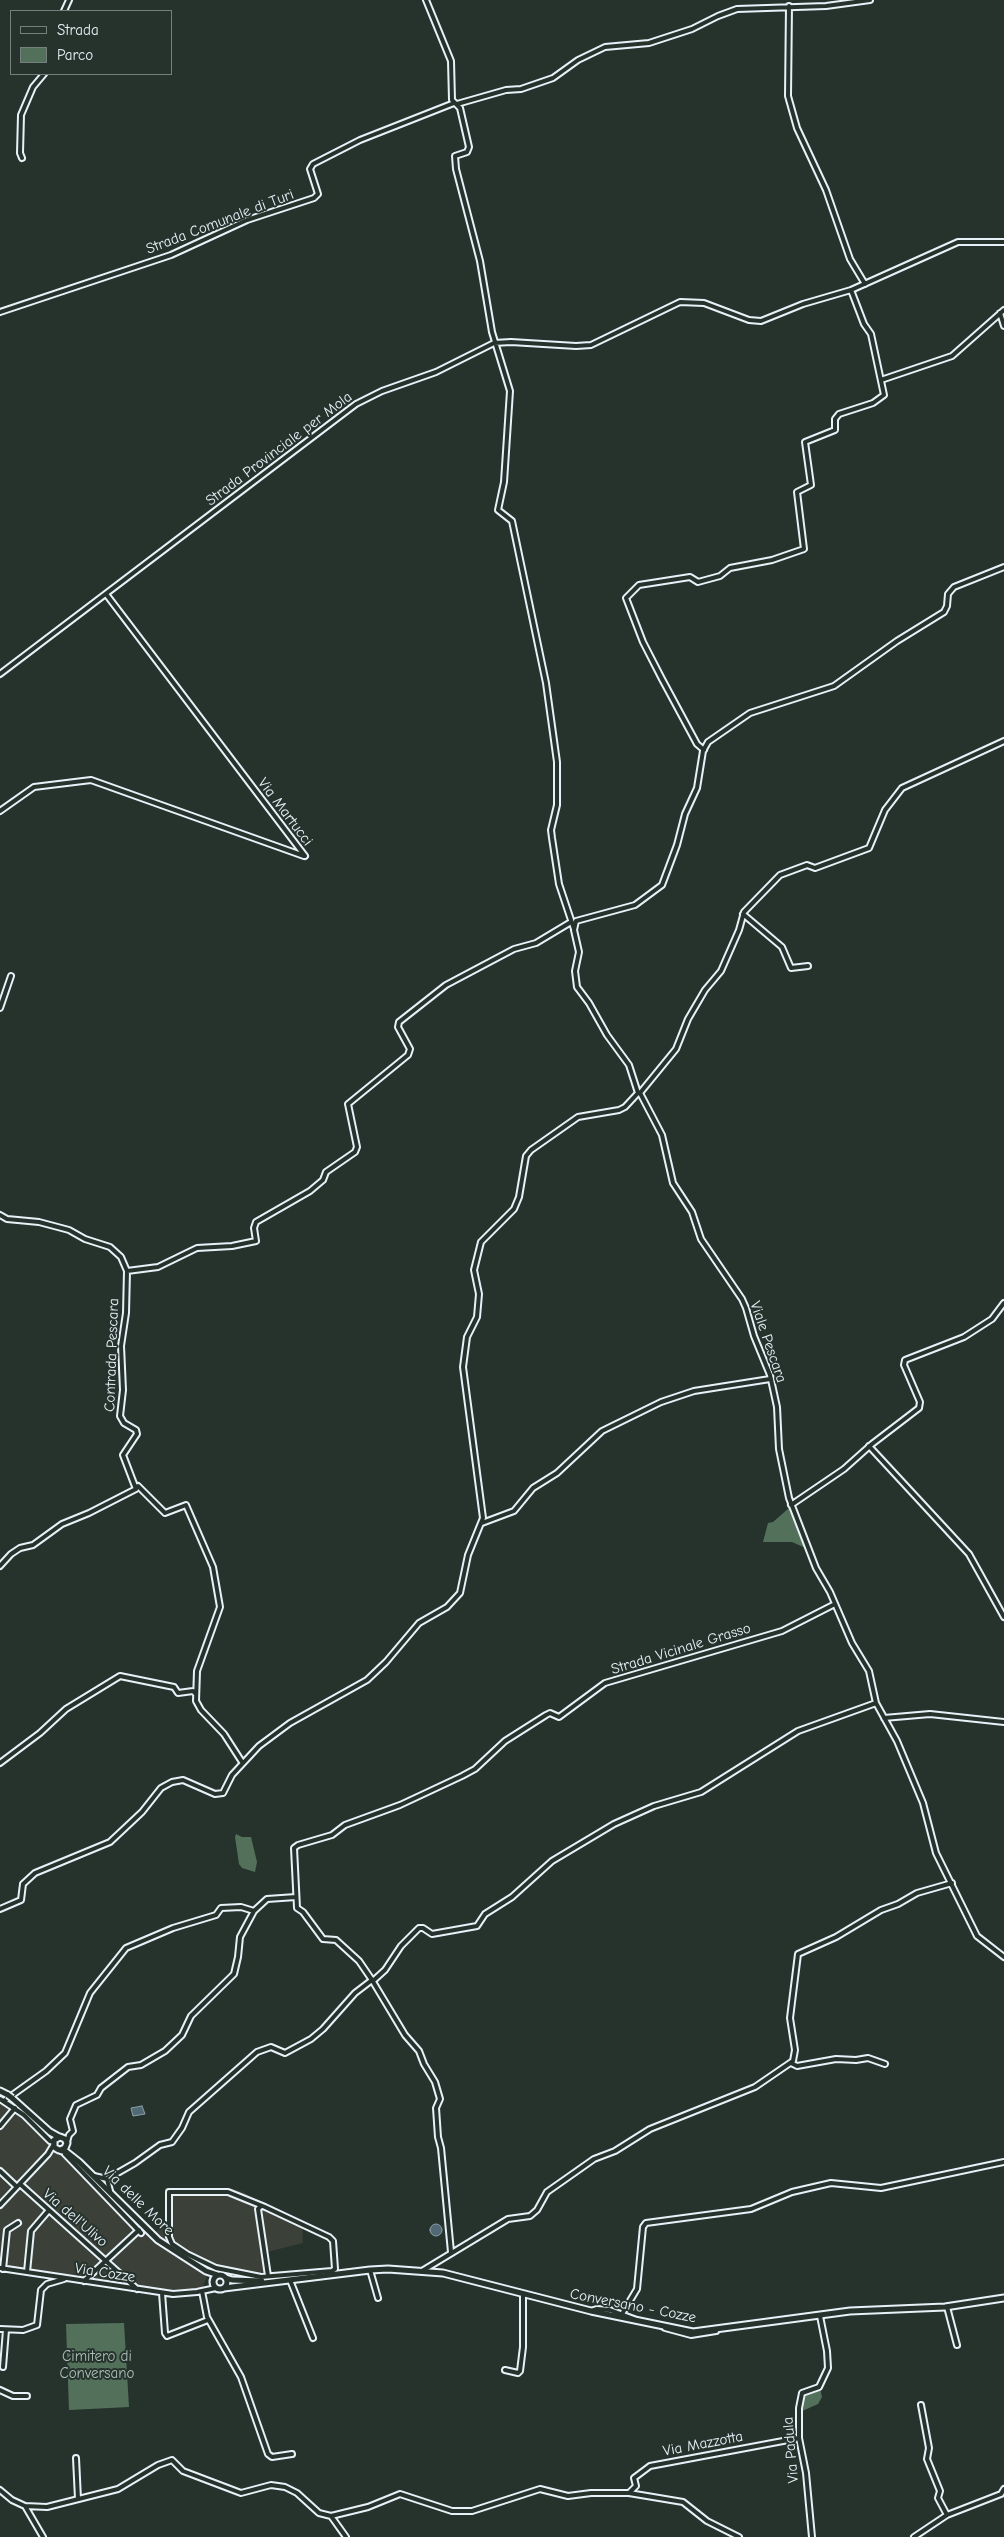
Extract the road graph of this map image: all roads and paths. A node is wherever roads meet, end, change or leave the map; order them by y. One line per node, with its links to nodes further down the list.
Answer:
1 (426, 0): 6 (street)
2 (870, 0): 3 (street)
3 (852, 1): 4 (street)
4 (790, 6): 6 (street); 9 (street)
5 (43, 75): 7 (street)
6 (456, 103): 12 (street, Strada Comunale di Turi); 15 (street)
7 (22, 158)
8 (1004, 242): 9 (street, Strada Provinciale per Mola)
9 (864, 284): 10 (street, Strada Provinciale per Mola)
10 (851, 290): 15 (street, Strada Provinciale per Mola); 16 (street)
11 (1004, 310): 13 (street)
12 (0, 312)
13 (1000, 313): 14 (street); 16 (street)
14 (1004, 326)
15 (494, 343): 18 (street, Strada Provinciale per Mola); 24 (street, Viale Pescara)
16 (881, 380): 21 (street)
17 (1004, 567): 21 (street)
18 (106, 594): 19 (street, Strada Provinciale per Mola); 22 (street, Via Martucci)
19 (0, 674)
20 (1004, 741): 23 (street)
21 (704, 750): 25 (street)
22 (0, 811)
23 (743, 914): 26 (street); 29 (street)
24 (571, 922): 25 (street, Viale Pescara); 31 (street)
25 (574, 930): 29 (street, Viale Pescara)
26 (808, 966)
27 (11, 976): 28 (street)
28 (0, 1008)
29 (639, 1093): 33 (street, Viale Pescara); 37 (street)
30 (0, 1214): 31 (street)
31 (126, 1271): 35 (street, Contrada Pescara)
32 (1004, 1303): 34 (street)
33 (770, 1379): 36 (street, Viale Pescara); 37 (street)
34 (870, 1446): 36 (street); 40 (street)
35 (136, 1486): 38 (street); 41 (street)
36 (791, 1505): 39 (street, Viale Pescara)
37 (482, 1523): 45 (street)
38 (0, 1566)
39 (835, 1604): 42 (street, Viale Pescara); 48 (street, Strada Vicinale Grasso)
40 (1004, 1617)
41 (195, 1693): 45 (street); 46 (street)
42 (876, 1703): 43 (street, Viale Pescara); 52 (street)
43 (884, 1718): 44 (street); 47 (street, Viale Pescara)
44 (1004, 1722)
45 (242, 1762): 49 (street)
46 (0, 1763)
47 (952, 1883): 51 (street, Viale Pescara); 53 (street)
48 (296, 1897): 50 (street); 52 (street)
49 (0, 1909)
50 (254, 1911): 56 (street); 59 (street)
51 (1004, 1957)
52 (372, 1980): 68 (street); 75 (street)
53 (791, 2063): 54 (street); 75 (street)
54 (885, 2064)
55 (0, 2090): 60 (main road)
56 (2, 2100): 57 (street)
57 (15, 2108): 58 (street); 60 (street)
58 (0, 2126)
59 (69, 2135): 60 (street); 61 (street)
60 (57, 2140): 61 (main road); 62 (main road); 63 (street)
61 (67, 2142): 62 (main road); 64 (main road)
62 (60, 2150): 63 (street); 64 (main road); 76 (street)
63 (48, 2154): 69 (street)
64 (79, 2162): 67 (main road, Via delle More)
65 (1004, 2162): 100 (street)
66 (0, 2172): 69 (street, Via dell'Ulivo)
67 (92, 2176): 68 (street); 70 (main road, Via delle More)
68 (107, 2179): 70 (street)
69 (18, 2185): 71 (street); 73 (street, Via dell'Ulivo)
70 (112, 2195): 83 (main road, Via delle More)
71 (0, 2205)
72 (260, 2206): 78 (street); 84 (street); 84 (street)
73 (49, 2210): 76 (street, Via dell'Ulivo); 80 (street)
74 (18, 2223): 77 (street)
75 (451, 2252): 82 (street)
76 (106, 2260): 88 (street); 92 (street, Via dell'Ulivo)
77 (1, 2268): 80 (street, Via Cozze)
78 (218, 2268): 81 (street); 83 (street)
79 (370, 2270): 82 (main road, Conversano - Cozze); 87 (main road, Conversano - Cozze); 96 (street)
80 (27, 2272): 85 (street, Via Cozze)
81 (233, 2272): 84 (street); 89 (street)
82 (421, 2272): 95 (main road, Conversano - Cozze)
83 (212, 2273): 86 (main road); 90 (main road); 90 (main road)
84 (268, 2276)
85 (67, 2278): 88 (street, Via Cozze); 105 (street)
86 (226, 2278): 89 (main road); 91 (main road)
87 (290, 2280): 89 (main road); 91 (main road); 106 (street)
88 (84, 2281): 92 (street, Via Cozze)
89 (260, 2281)
90 (214, 2283): 91 (main road); 93 (street)
91 (224, 2288)
92 (138, 2289): 94 (street, Via Cozze)
93 (205, 2291): 94 (street, Via Cozze); 102 (street)
94 (162, 2292): 102 (street)
95 (524, 2294): 99 (main road, Conversano - Cozze); 109 (street)
96 (378, 2298)
97 (1004, 2298): 98 (main road, Conversano - Cozze)
98 (947, 2307): 101 (main road, Conversano - Cozze); 107 (street)
99 (591, 2311): 100 (street); 103 (main road, Conversano - Cozze)
100 (622, 2314): 103 (street)
101 (820, 2316): 103 (main road, Conversano - Cozze); 113 (street, Via Padula)
102 (208, 2320): 114 (street)
103 (639, 2322)
104 (0, 2329): 105 (street)
105 (6, 2330): 108 (street)
106 (313, 2338)
107 (957, 2345)
108 (2, 2367)
109 (505, 2370)
110 (0, 2390): 111 (street)
111 (27, 2396)
112 (921, 2405): 121 (street)
113 (799, 2438): 118 (street, Via Mazzotta); 126 (street, Via Padula)
114 (292, 2454)
115 (76, 2458): 119 (street)
116 (1004, 2489): 121 (street)
117 (0, 2490): 120 (street)
118 (629, 2493): 122 (street); 125 (street)
119 (78, 2499): 120 (street); 122 (street)
120 (25, 2506): 123 (street)
121 (947, 2515): 127 (street)
122 (330, 2516): 124 (street)
123 (43, 2537)
124 (346, 2537)
125 (739, 2537)
126 (812, 2537)
127 (914, 2537)

